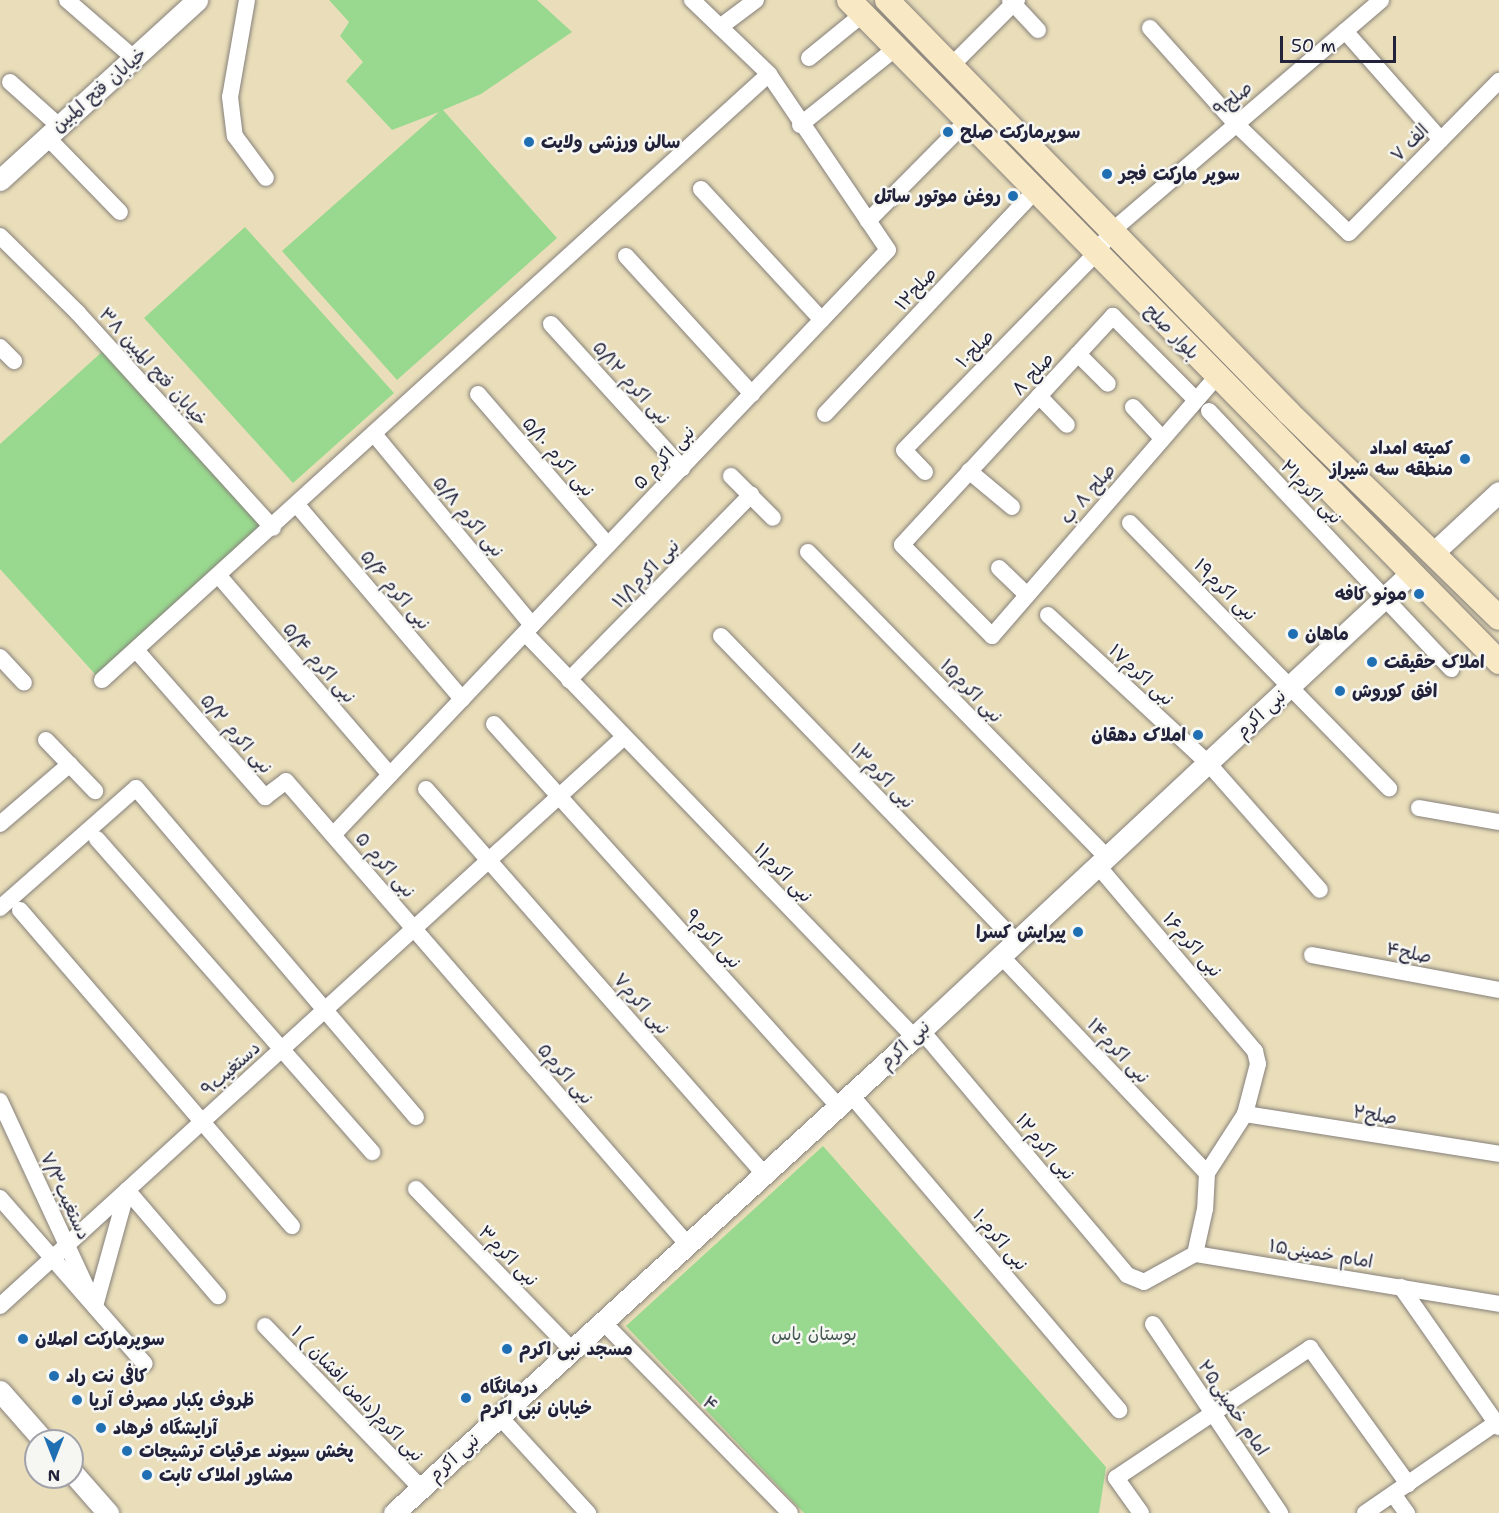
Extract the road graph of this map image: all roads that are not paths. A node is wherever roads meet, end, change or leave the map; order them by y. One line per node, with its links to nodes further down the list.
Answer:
1 (67, 0): 16 (street)
2 (197, 0): 16 (street, خیابان فتح المبین)
3 (247, 0): 26 (street)
4 (692, 0): 10 (street, نبی اکرم ۵)
5 (756, 0): 10 (street)
6 (888, 0): 17 (main road, بلوار صلح)
7 (1381, 0): 13 (street, صلح۹)
8 (1014, 1): 12 (street); 17 (street)
9 (856, 7): 14 (main road, بلوار صلح); 15 (street)
10 (720, 27): 18 (street, نبی اکرم ۵)
11 (1150, 28): 22 (street)
12 (1038, 30)
13 (1345, 31): 22 (street, صلح۹); 25 (street)
14 (896, 48): 21 (main road, بلوار صلح); 23 (street)
15 (809, 58)
16 (135, 59): 24 (street, خیابان فتح المبین)
17 (951, 65): 32 (main road, بلوار صلح)
18 (769, 74): 23 (street, نبی اکرم ۵); 51 (street)
19 (1499, 81): 25 (street, ۷ الف)
20 (10, 82): 24 (street)
21 (967, 120): 29 (main road, بلوار صلح); 31 (street)
22 (1235, 123): 25 (street, ۷ الف); 32 (street, صلح۹)
23 (800, 125): 31 (street, نبی اکرم ۵)
24 (52, 131): 27 (street, خیابان فتح المبین); 30 (street)
25 (1441, 140)
26 (266, 178)
27 (0, 180)
28 (701, 189): 36 (street)
29 (1036, 190): 34 (main road, بلوار صلح); 49 (street, صلح۱۲)
30 (120, 212)
31 (868, 220): 36 (street, نبی اکرم ۵)
32 (1113, 230): 34 (street, صلح۹); 66 (main road, بلوار صلح)
33 (0, 236): 63 (street, خیابان فتح المبین ۳۸)
34 (1096, 253): 41 (main road, بلوار صلح); 55 (street, صلح۱۰)
35 (626, 256): 44 (street)
36 (822, 320): 44 (street, نبی اکرم ۵)
37 (551, 324): 53 (street, نبی اکرم ۵/۱۲)
38 (0, 347): 40 (street)
39 (1078, 354): 42 (street); 45 (street, ۸ صلح); 46 (street, ۸ صلح)
40 (14, 361)
41 (1216, 377): 46 (street, صلح ۸ ب); 68 (main road, بلوار صلح)
42 (1108, 384)
43 (478, 394): 64 (street, نبی اکرم ۵/۱۰)
44 (752, 394): 53 (street, نبی اکرم ۵)
45 (1039, 396): 50 (street); 54 (street, ۸ صلح)
46 (1195, 399): 52 (street, صلح ۸ ب)
47 (1133, 407): 52 (street)
48 (1209, 411): 71 (street, نبی اکرم۲۱)
49 (825, 414)
50 (1067, 424)
51 (374, 434): 59 (street); 74 (street, نبی اکرم ۵/۸)
52 (1162, 438): 70 (street, صلح ۸ ب)
53 (681, 468): 64 (street, نبی اکرم ۵)
54 (969, 471): 60 (street); 76 (street, ۸ صلح)
55 (925, 472)
56 (731, 476): 58 (street)
57 (1499, 492): 66 (street)
58 (751, 495): 61 (street); 82 (street, نبی اکرم۱۱/۱)
59 (297, 505): 63 (street); 85 (street, نبی اکرم ۵/۶)
60 (1012, 507)
61 (773, 518)
62 (1130, 523): 84 (street, نبی اکرم۱۹)
63 (273, 528): 69 (street)
64 (608, 545): 74 (street, نبی اکرم ۵)
65 (808, 552): 102 (street, نبی اکرم۱۵)
66 (1432, 554): 73 (main road, بلوار صلح)
67 (999, 568): 70 (street)
68 (1412, 572): 71 (street, نبی اکرم); 79 (main road, بلوار صلح)
69 (219, 576): 77 (street); 91 (street, نبی اکرم ۵/۴)
70 (1027, 595): 76 (street, صلح ۸ ب)
71 (1384, 598): 80 (street, نبی اکرم۲۱); 84 (street, نبی اکرم)
72 (1048, 615): 89 (street, نبی اکرم۱۷)
73 (1499, 618)
74 (528, 629): 82 (street, نبی اکرم ۵/۸); 85 (street, نبی اکرم ۵)
75 (721, 636): 107 (street, نبی اکرم۱۳)
76 (992, 636)
77 (135, 650): 81 (street); 99 (street, نبی اکرم ۵/۲)
78 (0, 657): 83 (street)
79 (1499, 662)
80 (1451, 669)
81 (102, 680)
82 (569, 680): 87 (street, نبی اکرم۱۱)
83 (24, 683)
84 (1292, 685): 89 (street, نبی اکرم); 92 (street, نبی اکرم۱۹)
85 (462, 699): 91 (street, نبی اکرم ۵)
86 (494, 724): 95 (street, نبی اکرم۹)
87 (624, 737): 95 (street); 111 (street, نبی اکرم۱۱)
88 (46, 740): 90 (street)
89 (1208, 763): 102 (street, نبی اکرم); 103 (street, نبی اکرم۱۷)
90 (70, 764): 94 (street); 98 (street)
91 (390, 775): 99 (street, نبی اکرم ۵)
92 (1389, 788)
93 (426, 789): 101 (street, نبی اکرم۷)
94 (95, 791)
95 (558, 797): 101 (street, دستغیب۹); 113 (street, نبی اکرم۹)
96 (1419, 808): 97 (street)
97 (1499, 822)
98 (0, 824)
99 (333, 835): 106 (street, نبی اکرم ۵)
100 (98, 839): 112 (street)
101 (489, 861): 106 (street, دستغیب۹); 121 (street, نبی اکرم۷)
102 (1102, 862): 107 (street, نبی اکرم); 115 (street, نبی اکرم۱۶)
103 (1320, 890)
104 (0, 908): 110 (street)
105 (20, 910): 117 (street)
106 (414, 929): 110 (street, دستغیب۹); 126 (street, نبی اکرم۵)
107 (1009, 949): 111 (street, نبی اکرم); 120 (street, نبی اکرم۱۴)
108 (1312, 955): 109 (street, صلح۴)
109 (1499, 990)
110 (324, 1011): 112 (street, دستغیب۹); 116 (street)
111 (918, 1033): 113 (street, نبی اکرم); 127 (street, نبی اکرم۱۲)
112 (282, 1049): 117 (street, دستغیب۹); 118 (street)
113 (845, 1100): 121 (street, نبی اکرم); 140 (street, نبی اکرم۱۰)
114 (0, 1101): 133 (street, دستغیب۷/۳)
115 (1245, 1114): 119 (street, صلح۲); 120 (street)
116 (416, 1117)
117 (202, 1122): 123 (street, دستغیب۹); 125 (street)
118 (372, 1152)
119 (1499, 1154)
120 (1207, 1173): 127 (street)
121 (764, 1174): 126 (street, نبی اکرم)
122 (416, 1189): 137 (street, نبی اکرم۳)
123 (127, 1190): 128 (street, دستغیب۹); 130 (street); 133 (street)
124 (0, 1198): 128 (street)
125 (292, 1226)
126 (687, 1244): 134 (street, نبی اکرم)
127 (1195, 1254): 129 (street, ۱۵امام خمینی)
128 (52, 1258): 132 (street, دستغیب۹); 133 (street)
129 (1401, 1287): 131 (street, ۱۵امام خمینی); 143 (street)
130 (218, 1296)
131 (1499, 1304)
132 (0, 1306)
133 (95, 1306): 138 (street)
134 (603, 1322): 137 (street, نبی اکرم); 152 (street, ۴)
135 (1153, 1324): 141 (street, امام خمینی۲۵)
136 (265, 1326): 147 (street, ۱ نبی اکرم(دامن افشان ))
137 (572, 1350): 142 (street, نبی اکرم)
138 (145, 1364)
139 (0, 1391): 144 (street)
140 (1119, 1410)
141 (1214, 1415): 145 (street); 153 (street); 154 (street, امام خمینی۲۵)
142 (500, 1416): 147 (street, نبی اکرم); 151 (street)
143 (1498, 1425): 145 (street)
144 (33, 1429)
145 (1408, 1484): 148 (street)
146 (84, 1486): 149 (street)
147 (421, 1488): 150 (street, نبی اکرم)
148 (1393, 1494): 155 (street); 156 (street)
149 (108, 1513)
150 (394, 1513)
151 (588, 1513)
152 (790, 1513)
153 (1141, 1513)
154 (1280, 1513)
155 (1365, 1513)
156 (1407, 1513)

